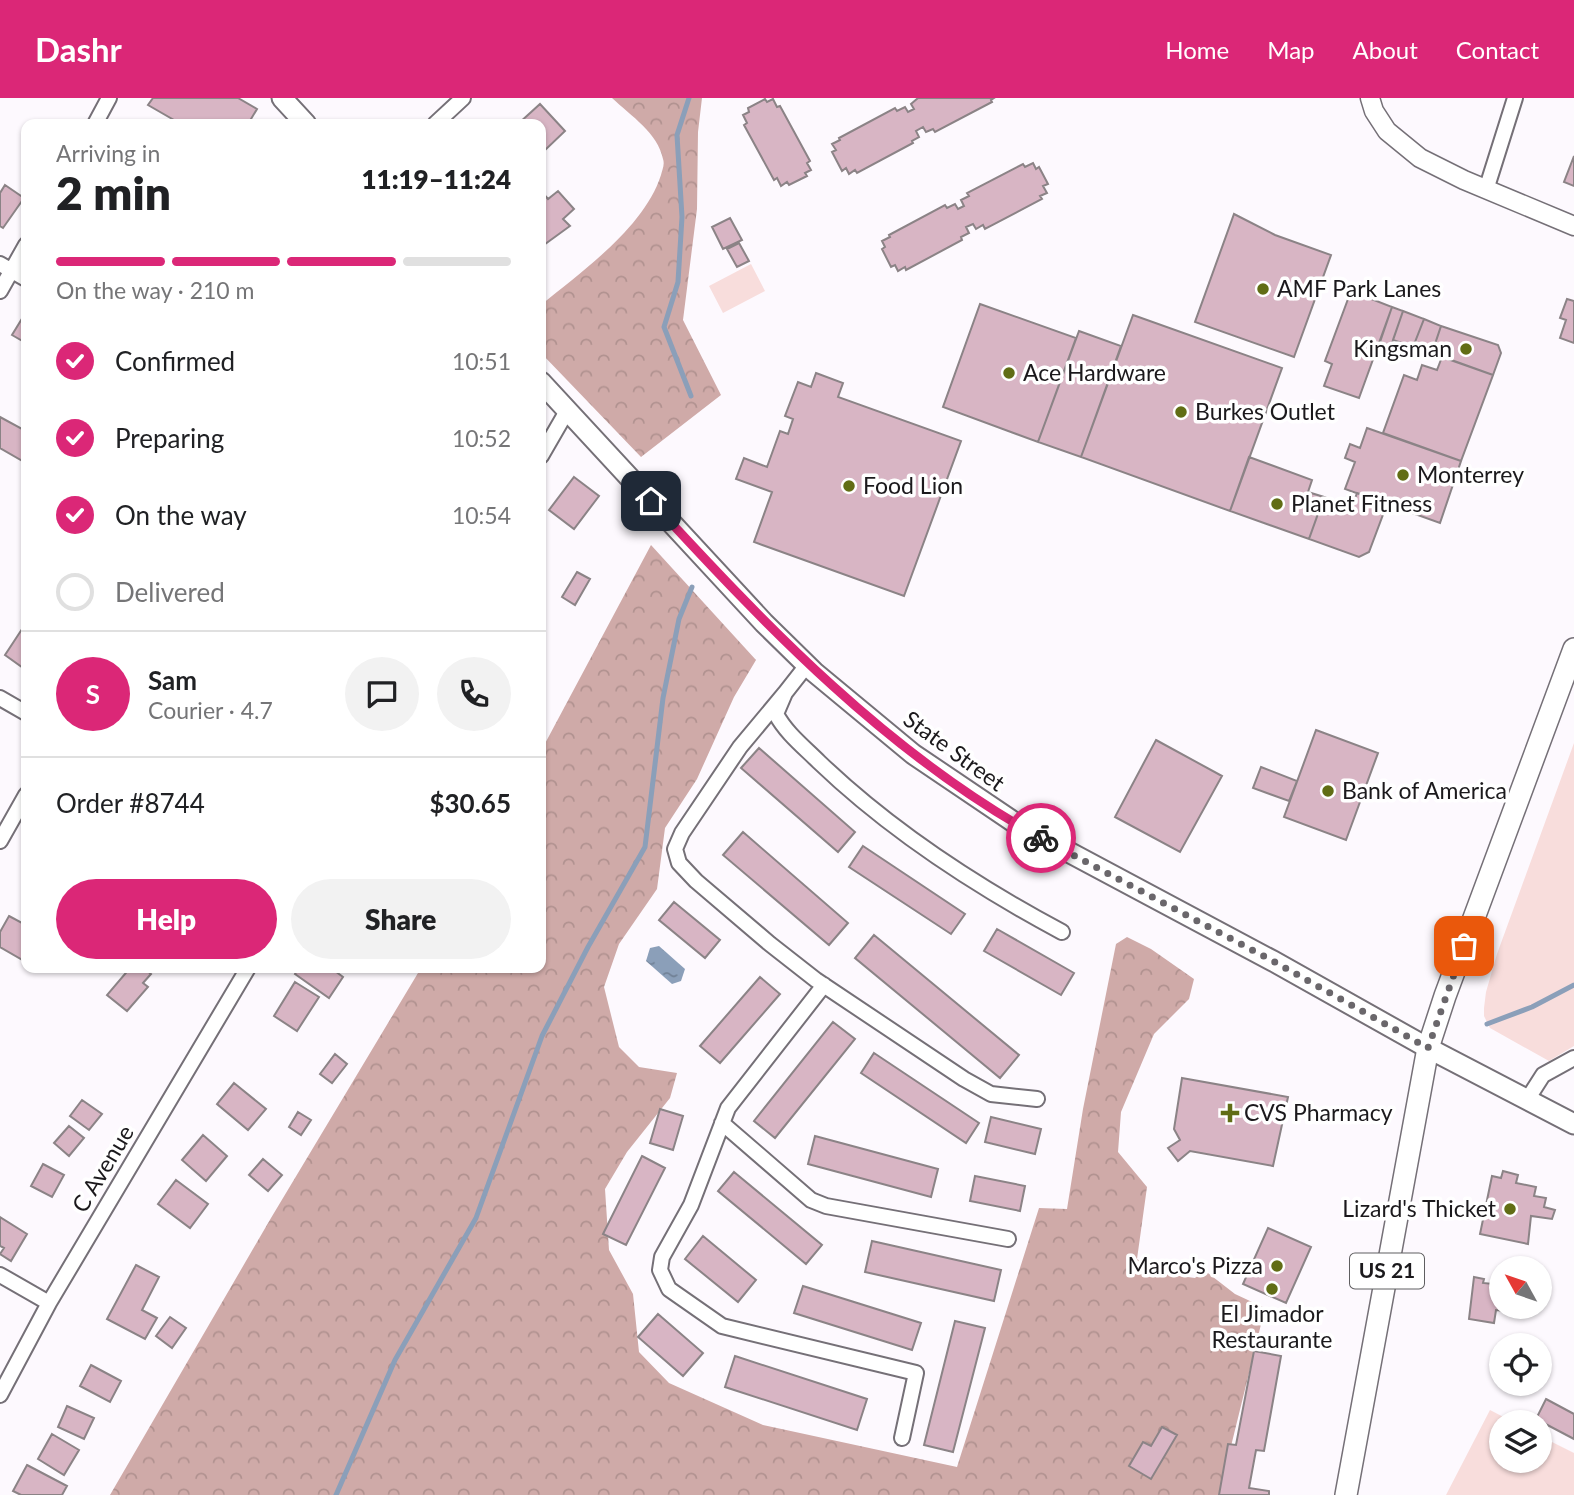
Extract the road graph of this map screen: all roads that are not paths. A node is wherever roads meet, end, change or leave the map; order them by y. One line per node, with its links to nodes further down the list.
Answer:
1 (110, 98): 6 (street)
2 (282, 98): 7 (main road)
3 (463, 98): 8 (street)
4 (1370, 98): 9 (street)
5 (1515, 98): 9 (street)
6 (97, 119)
7 (301, 119)
8 (440, 119)
9 (1486, 190): 10 (street)
10 (1574, 226)
11 (21, 251): 12 (street)
12 (6, 268): 13 (street)
13 (0, 291)
14 (546, 388): 15 (main road, State Street)
15 (567, 411): 16 (street); 18 (main road, State Street)
16 (546, 447)
17 (1574, 649): 27 (main road, US 21)
18 (807, 665): 19 (street); 27 (main road, State Street)
19 (785, 693): 24 (street); 26 (street)
20 (0, 698): 21 (street)
21 (21, 710)
22 (21, 804): 23 (street)
23 (0, 841)
24 (1062, 932)
25 (245, 973): 35 (street, C Avenue)
26 (824, 985): 29 (street); 31 (street)
27 (1428, 1048): 30 (main road, State Street); 38 (main road, US 21)
28 (1574, 1058): 30 (street)
29 (1037, 1099)
30 (1527, 1100): 32 (main road, State Street)
31 (722, 1123): 33 (street); 37 (street)
32 (1574, 1124)
33 (1008, 1239)
34 (0, 1275): 35 (street)
35 (49, 1303): 36 (street, C Avenue)
36 (0, 1395)
37 (902, 1438)
38 (1346, 1495)

